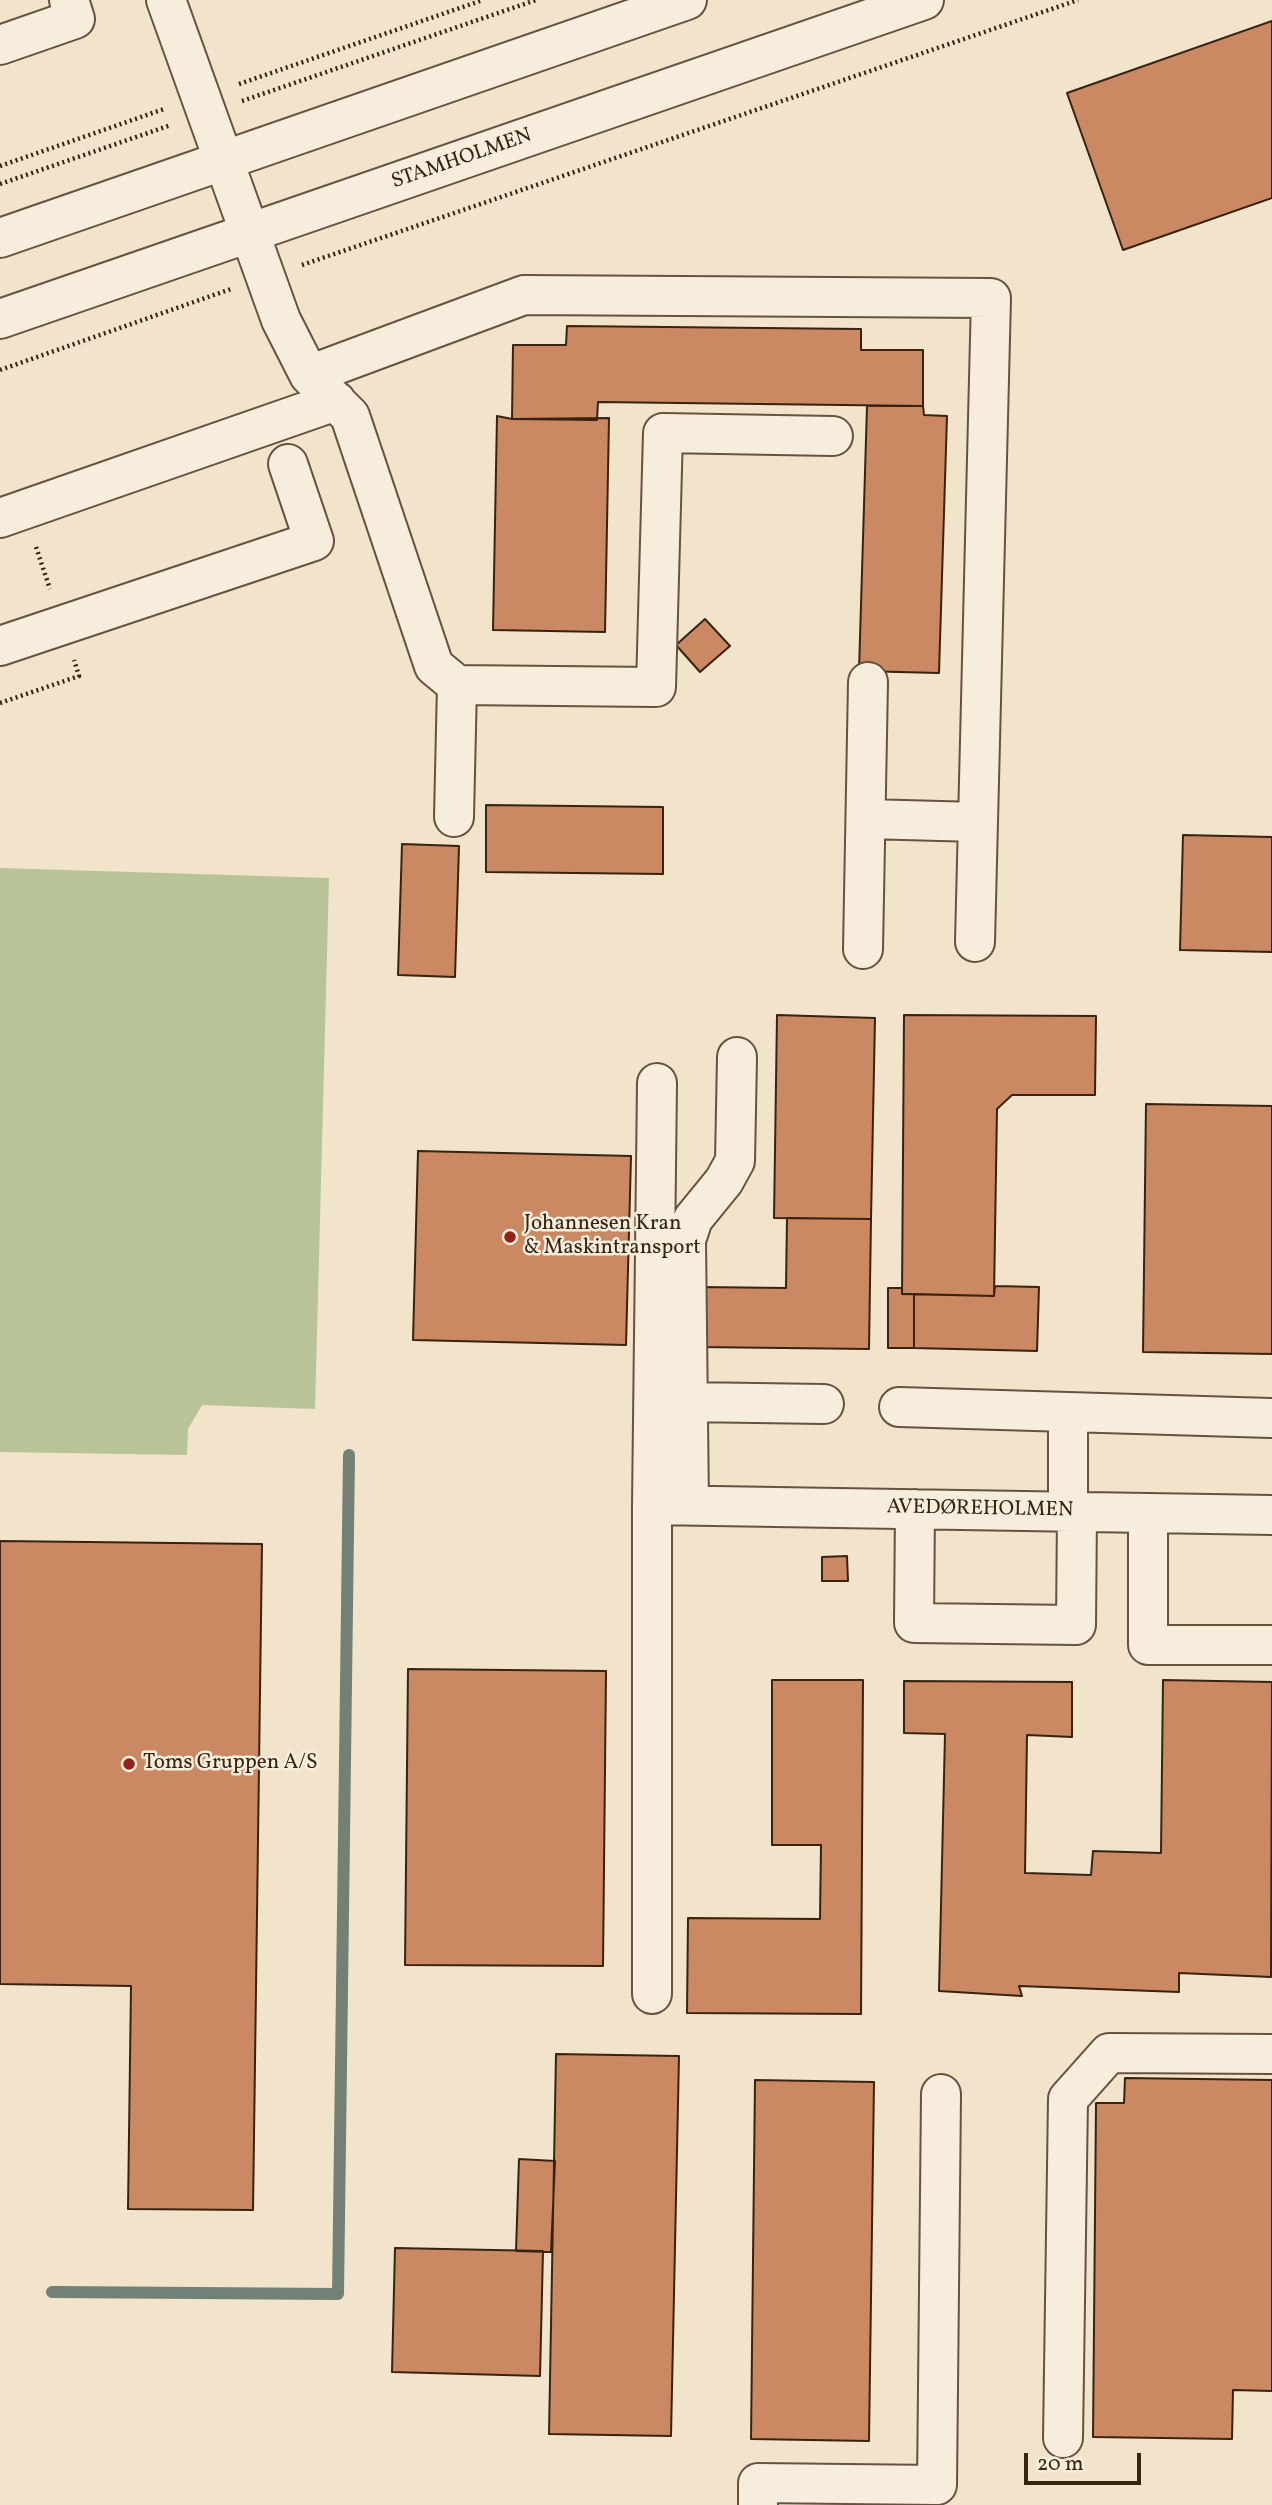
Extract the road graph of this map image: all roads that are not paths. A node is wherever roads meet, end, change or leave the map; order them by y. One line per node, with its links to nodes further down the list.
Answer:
1 (69, 0): 5 (street)
2 (166, 0): 6 (street)
3 (687, 0): 6 (street)
4 (924, 0): 7 (street, STAMHOLMEN)
5 (0, 45)
6 (223, 161): 7 (street); 8 (street)
7 (249, 233): 9 (street, STAMHOLMEN); 10 (street)
8 (0, 238)
9 (0, 319)
10 (309, 375): 11 (street); 20 (street)
11 (336, 401): 14 (street); 17 (street)
12 (833, 436): 17 (street)
13 (288, 464): 15 (street)
14 (0, 518)
15 (0, 646)
16 (868, 682): 19 (street)
17 (457, 685): 18 (street)
18 (454, 817)
19 (866, 819): 20 (street); 22 (street)
20 (978, 822): 21 (street)
21 (975, 942)
22 (863, 949)
23 (737, 1057): 25 (street)
24 (657, 1083): 30 (street)
25 (688, 1402): 26 (street); 30 (street)
26 (824, 1404)
27 (899, 1407): 28 (street)
28 (1069, 1412): 29 (street); 32 (street)
29 (1271, 1418)
30 (671, 1505): 31 (street, AVEDØREHOLMEN); 36 (street)
31 (915, 1509): 32 (street, AVEDØREHOLMEN); 32 (street)
32 (1073, 1512): 33 (street, AVEDØREHOLMEN)
33 (1148, 1513): 34 (street, AVEDØREHOLMEN); 35 (street)
34 (1272, 1515)
35 (1272, 1645)
36 (652, 1994)
37 (1272, 2054): 39 (street)
38 (941, 2094): 40 (street)
39 (1063, 2438)
40 (758, 2505)

